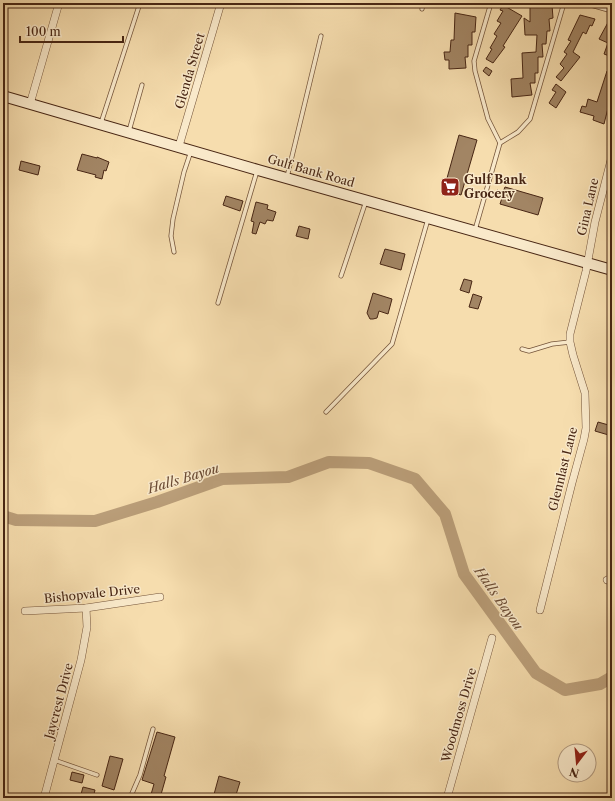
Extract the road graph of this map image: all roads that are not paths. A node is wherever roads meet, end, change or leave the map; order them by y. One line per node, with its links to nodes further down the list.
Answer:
1 (59, 3): 14 (street)
2 (140, 3): 15 (lane)
3 (221, 3): 18 (street, Glenda Street)
4 (423, 3): 9 (lane)
5 (490, 3): 17 (lane)
6 (564, 3): 17 (lane)
7 (584, 3): 8 (lane)
8 (595, 4): 10 (lane)
9 (422, 9)
10 (612, 11)
11 (321, 36): 22 (lane)
12 (142, 85): 16 (lane)
13 (3, 96): 14 (main road, Gulf Bank Road)
14 (30, 104): 15 (main road, Gulf Bank Road)
15 (100, 124): 16 (main road, Gulf Bank Road)
16 (128, 132): 18 (main road, Gulf Bank Road)
17 (500, 143): 25 (lane)
18 (179, 146): 19 (main road, Gulf Bank Road)
19 (191, 150): 21 (main road, Gulf Bank Road); 26 (lane)
20 (612, 156): 27 (street, Gina Lane)
21 (258, 170): 22 (main road, Gulf Bank Road); 30 (lane)
22 (287, 178): 23 (main road, Gulf Bank Road)
23 (366, 200): 24 (main road, Gulf Bank Road); 29 (lane)
24 (428, 218): 25 (main road, Gulf Bank Road); 33 (lane)
25 (474, 231): 27 (main road, Gulf Bank Road)
26 (174, 252)
27 (586, 263): 28 (main road, Gulf Bank Road); 31 (street, Glennlast Lane)
28 (612, 270)
29 (342, 276)
30 (218, 303)
31 (570, 342): 32 (lane); 36 (street, Glennlast Lane)
32 (522, 349)
33 (326, 412)
34 (160, 597): 35 (street, Bishopvale Drive)
35 (86, 608): 37 (street, Bishopvale Drive); 40 (street, Jaycrest Drive)
36 (540, 610)
37 (25, 611)
38 (492, 638): 44 (street, Woodmoss Drive)
39 (153, 729): 43 (lane)
40 (54, 760): 41 (lane); 42 (street, Jaycrest Drive)
41 (97, 775)
42 (44, 798)
43 (130, 798)
44 (447, 798)

